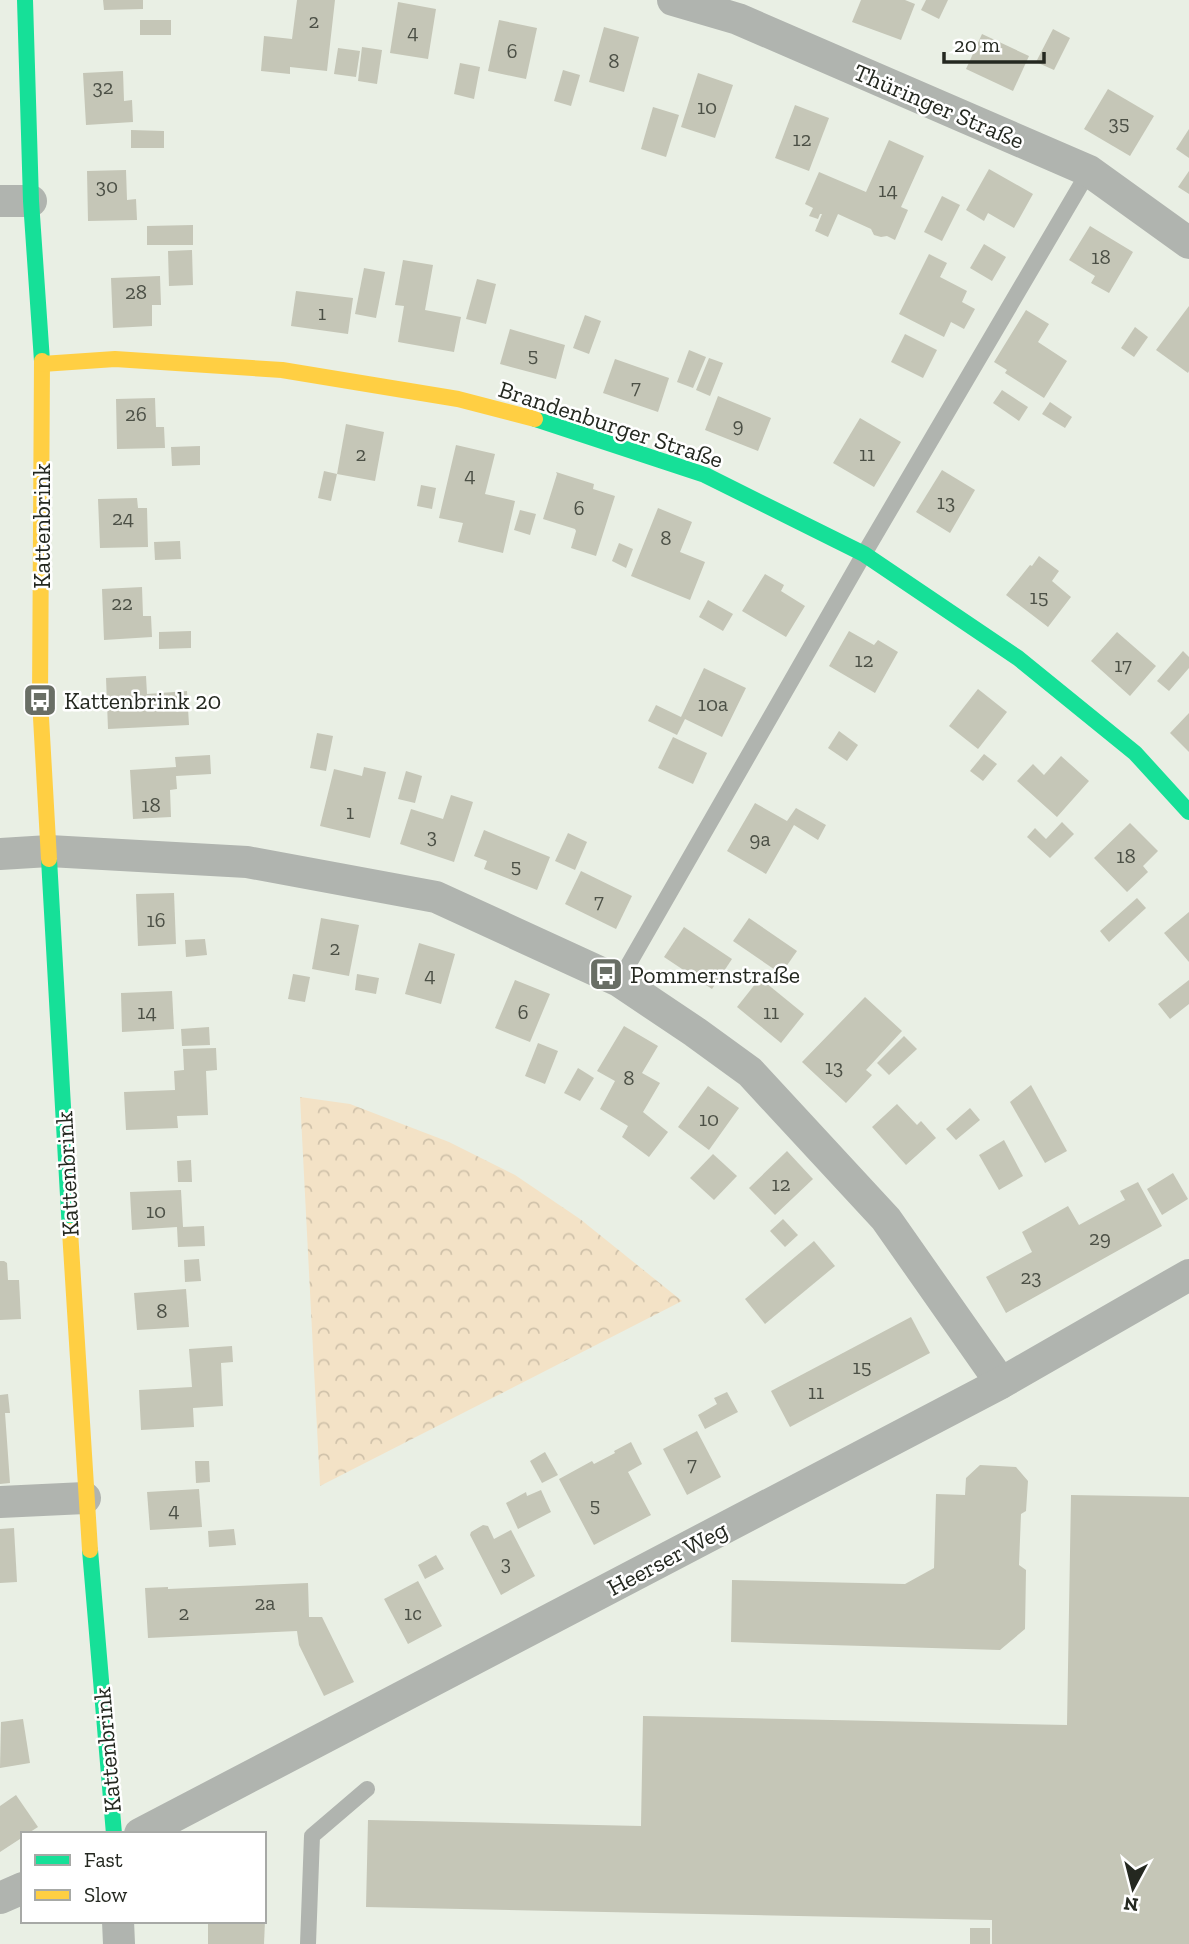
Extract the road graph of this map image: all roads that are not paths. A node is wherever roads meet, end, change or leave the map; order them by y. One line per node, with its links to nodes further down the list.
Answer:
1 (25, 0): 5 (street, Kattenbrink)
2 (673, 0): 3 (street, Thüringer Straße)
3 (1090, 171): 6 (street, Thüringer Straße); 8 (lane)
4 (0, 201): 5 (street)
5 (31, 201): 7 (street, Kattenbrink)
6 (1189, 243)
7 (42, 364): 8 (street, Brandenburger Straße); 10 (street, Kattenbrink)
8 (864, 554): 9 (street, Brandenburger Straße); 12 (lane)
9 (1189, 812)
10 (49, 851): 11 (street); 12 (street); 15 (street, Kattenbrink)
11 (0, 854)
12 (619, 981): 14 (street)
13 (1189, 1275): 14 (street, Heerser Weg)
14 (1000, 1383): 19 (street, Heerser Weg)
15 (85, 1498): 16 (street); 18 (street, Kattenbrink)
16 (0, 1502)
17 (367, 1789): 24 (lane)
18 (114, 1832)
19 (145, 1832)
20 (21, 1889): 21 (street)
21 (0, 1898)
22 (118, 1923): 23 (street)
23 (119, 1944)
24 (308, 1944)

